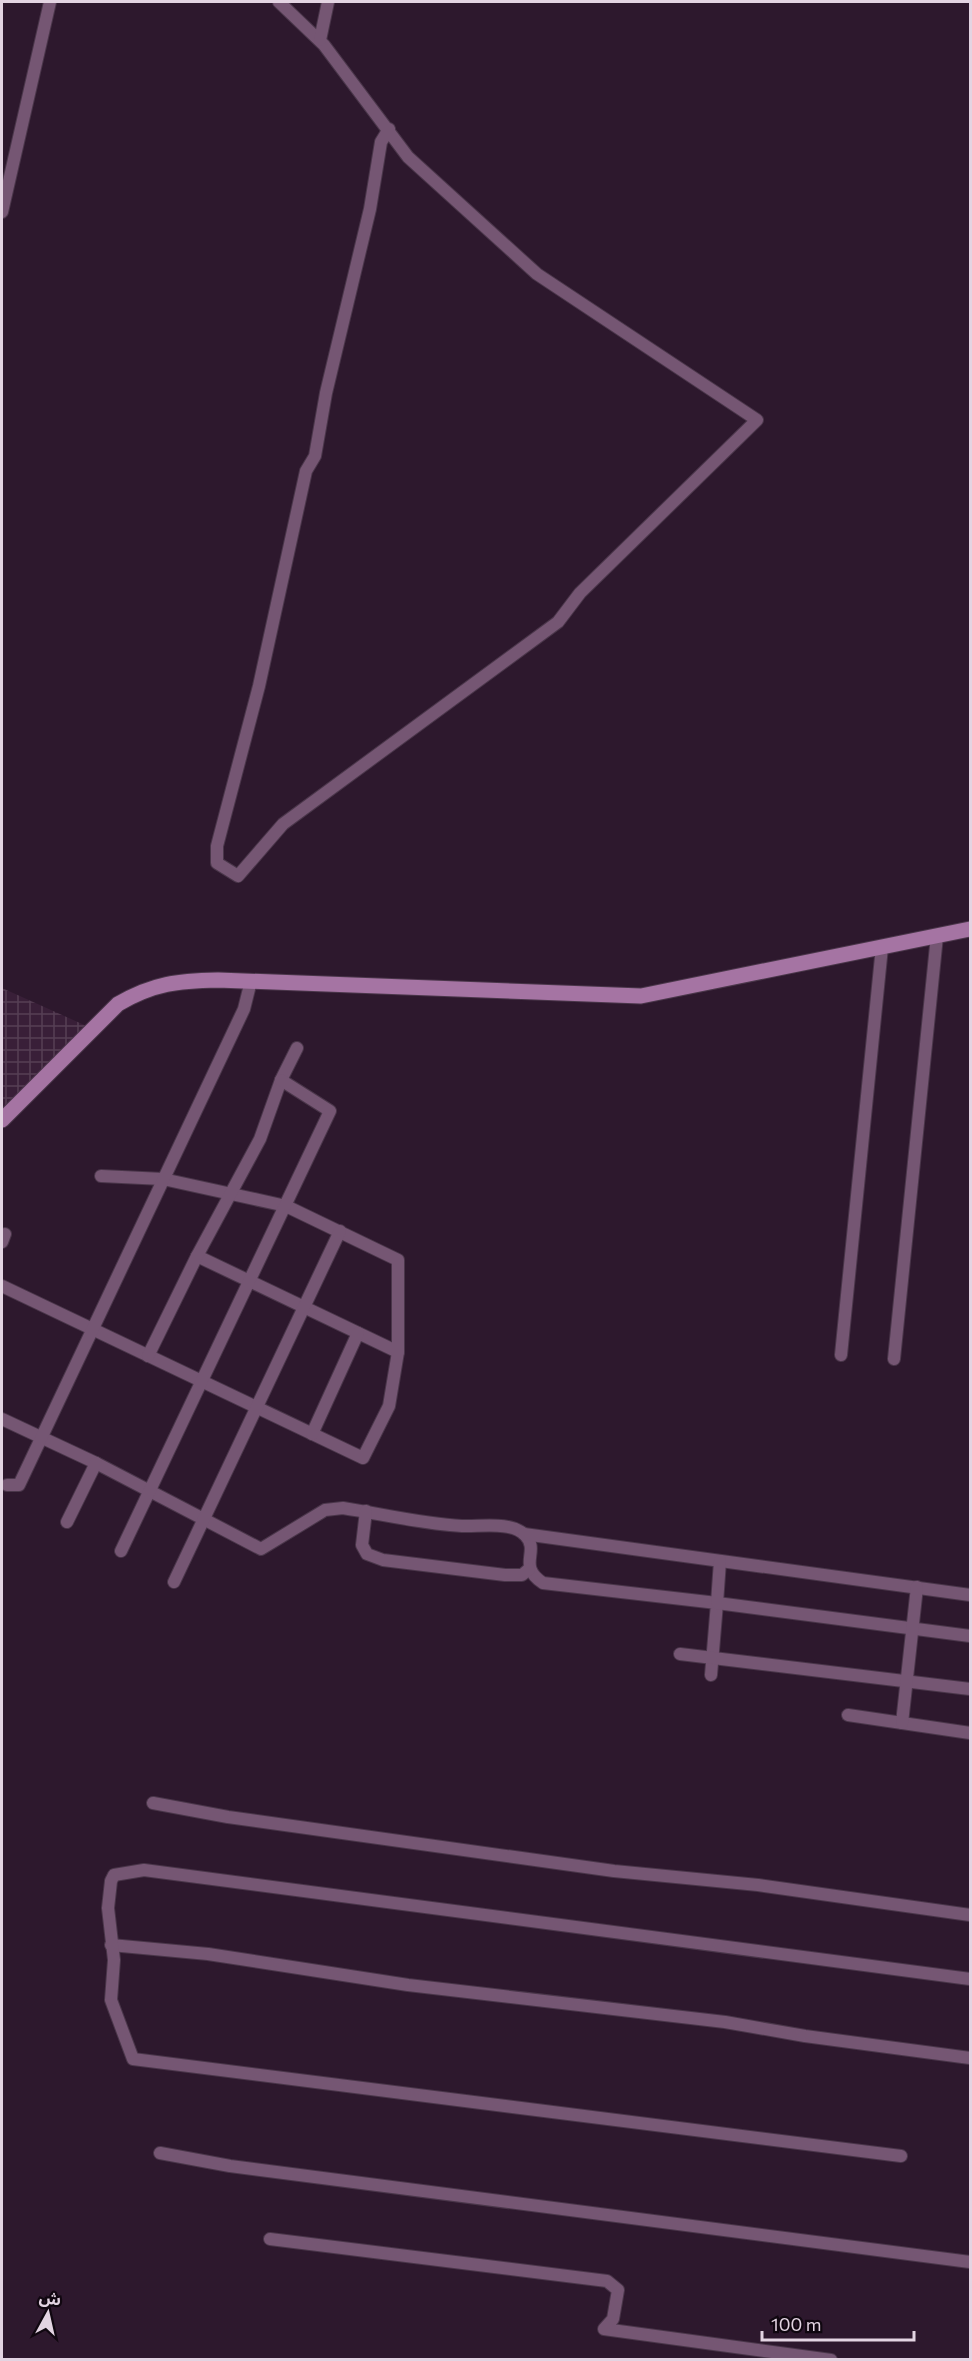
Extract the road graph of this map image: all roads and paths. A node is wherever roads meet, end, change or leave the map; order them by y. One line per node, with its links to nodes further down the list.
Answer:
1 (50, 2): 6 (street)
2 (279, 2): 4 (street)
3 (328, 2): 4 (street)
4 (320, 40): 5 (street)
5 (389, 129): 5 (street)
6 (2, 212)
7 (970, 929): 8 (main road)
8 (937, 936): 9 (main road); 28 (street)
9 (882, 947): 10 (main road); 26 (street)
10 (251, 981): 13 (main road); 15 (street)
11 (297, 1048): 12 (street)
12 (281, 1080): 16 (street); 17 (street)
13 (2, 1120)
14 (101, 1176): 15 (street)
15 (163, 1179): 16 (street); 23 (street)
16 (231, 1192): 17 (street); 19 (street)
17 (285, 1206): 18 (street); 20 (street)
18 (340, 1231): 22 (street); 25 (street)
19 (197, 1256): 20 (street); 27 (street)
20 (250, 1281): 22 (street); 29 (street)
21 (2, 1286): 23 (street)
22 (304, 1307): 24 (street); 30 (street)
23 (93, 1330): 27 (street); 33 (street)
24 (358, 1333): 25 (street); 32 (street)
25 (398, 1352): 32 (street)
26 (841, 1354)
27 (148, 1356): 29 (street)
28 (894, 1359)
29 (202, 1382): 30 (street); 36 (street)
30 (256, 1407): 32 (street); 38 (street)
31 (2, 1419): 33 (street)
32 (312, 1434)
33 (42, 1438): 34 (street); 35 (street)
34 (96, 1463): 36 (street); 39 (street)
35 (7, 1485)
36 (149, 1492): 38 (street); 41 (street)
37 (366, 1511): 38 (street); 40 (street); 43 (street)
38 (204, 1518): 44 (street)
39 (68, 1522)
40 (524, 1534): 42 (street); 43 (street)
41 (122, 1551)
42 (720, 1561): 45 (street); 47 (street)
43 (528, 1569): 47 (street)
44 (174, 1582)
45 (917, 1587): 46 (street); 48 (street)
46 (970, 1595)
47 (717, 1603): 48 (street); 51 (street)
48 (912, 1628): 49 (street); 53 (street)
49 (970, 1636)
50 (680, 1654): 51 (street)
51 (713, 1658): 52 (street); 53 (street)
52 (711, 1675)
53 (906, 1681): 54 (street); 56 (street)
54 (970, 1689)
55 (848, 1715): 56 (street)
56 (902, 1723): 57 (street)
57 (970, 1733)
58 (153, 1803): 59 (street)
59 (970, 1915)
60 (111, 1945): 61 (street); 62 (street); 64 (street)
61 (970, 1979)
62 (970, 2058)
63 (160, 2153): 66 (street)
64 (901, 2156)
65 (270, 2239): 67 (street)
66 (970, 2262)
67 (831, 2360)

